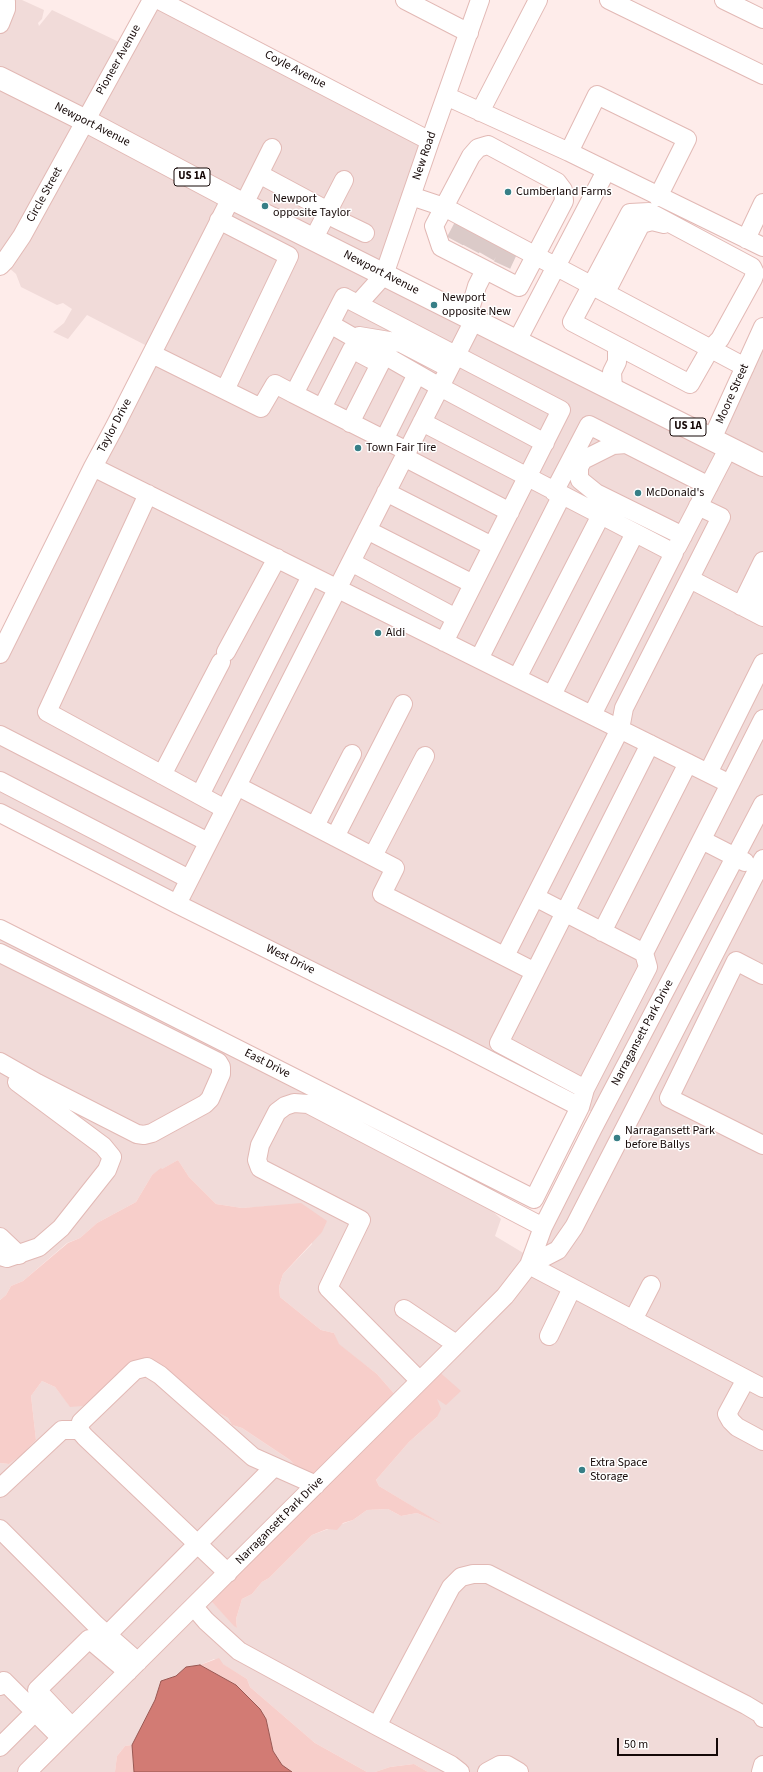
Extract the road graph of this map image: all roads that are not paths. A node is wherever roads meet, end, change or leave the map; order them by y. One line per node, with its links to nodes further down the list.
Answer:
1 (4, 0): 10 (street)
2 (152, 0): 16 (street, Pioneer Avenue)
3 (159, 0): 17 (street, Coyle Avenue)
4 (404, 0): 11 (street)
5 (480, 0): 11 (street, New Road)
6 (538, 0): 15 (street)
7 (609, 0): 12 (street)
8 (724, 0): 9 (street)
9 (763, 19)
10 (0, 24)
11 (469, 33): 14 (street, New Road)
12 (763, 75)
13 (0, 78): 16 (main road, Newport Avenue / US 1A)
14 (446, 96): 15 (street); 17 (street, New Road)
15 (480, 112): 19 (street)
16 (86, 121): 25 (main road, Newport Avenue / US 1A); 37 (street, Circle Street)
17 (430, 141): 23 (street, New Road)
18 (272, 148): 21 (street, Taylor Drive)
19 (569, 152): 20 (street); 24 (street)
20 (606, 171): 24 (street); 38 (street)
21 (259, 174): 25 (street, Taylor Drive); 28 (street)
22 (344, 180): 28 (street)
23 (411, 196): 27 (street); 39 (street, New Road)
24 (658, 197): 33 (street)
25 (238, 201): 29 (street, Taylor Drive); 32 (main road, Newport Avenue / US 1A)
26 (763, 203): 33 (street)
27 (444, 207): 31 (street); 31 (street); 36 (street)
28 (328, 211): 30 (street); 32 (street)
29 (219, 220): 49 (street, Taylor Drive); 55 (street)
30 (365, 233)
31 (459, 234): 35 (street); 35 (street)
32 (314, 238): 39 (main road, Newport Avenue / US 1A)
33 (746, 239): 34 (street)
34 (763, 247)
35 (489, 252): 36 (street); 36 (street); 42 (street)
36 (536, 256): 38 (street)
37 (0, 266)
38 (557, 267): 40 (street); 46 (street)
39 (384, 275): 41 (street, New Road); 42 (main road, Newport Avenue / US 1A)
40 (598, 288): 47 (street); 47 (street); 48 (street)
41 (358, 304): 44 (street); 50 (street)
42 (471, 318): 46 (main road, Newport Avenue / US 1A); 50 (street)
43 (763, 327): 51 (street, Moore Street)
44 (327, 329): 45 (street); 57 (street)
45 (349, 341): 50 (street); 52 (street); 58 (street); 60 (street)
46 (517, 342): 53 (main road, Newport Avenue / US 1A)
47 (710, 349): 48 (street); 51 (street)
48 (618, 350): 53 (street); 56 (street)
49 (152, 354): 55 (street); 67 (street, Taylor Drive)
50 (452, 362): 54 (street); 62 (street)
51 (745, 367): 63 (street, Moore Street)
52 (417, 374): 54 (street); 61 (street)
53 (586, 376): 56 (main road, Newport Avenue / US 1A)
54 (440, 387): 59 (street); 62 (street)
55 (225, 390): 57 (street)
56 (613, 390): 63 (main road, Newport Avenue / US 1A)
57 (294, 394): 58 (street)
58 (322, 408): 60 (street)
59 (422, 422): 65 (street); 68 (street)
60 (350, 423): 61 (street)
61 (384, 440): 65 (street)
62 (544, 443): 68 (street)
63 (721, 443): 66 (main road, Newport Avenue / US 1A); 69 (street, Moore Street)
64 (619, 444): 69 (street); 70 (street); 73 (street)
65 (405, 454): 71 (street); 76 (street)
66 (763, 465)
67 (93, 467): 72 (street); 96 (street, Taylor Drive)
68 (527, 478): 73 (street); 76 (street)
69 (709, 486): 75 (street, Moore Street)
70 (591, 490): 74 (street); 80 (street)
71 (386, 492): 78 (street); 81 (street)
72 (148, 494): 83 (street); 111 (street)
73 (558, 494): 74 (street); 97 (street)
74 (583, 506): 77 (street)
75 (698, 506): 80 (street, Moore Street); 87 (street)
76 (510, 512): 81 (street)
77 (601, 515): 79 (street); 99 (street)
78 (367, 530): 85 (street); 89 (street)
79 (635, 533): 82 (street); 100 (street)
80 (683, 536): 82 (street, Moore Street)
81 (492, 546): 89 (street)
82 (674, 553): 102 (street, Moore Street)
83 (277, 558): 86 (street); 111 (street)
84 (763, 561): 88 (street)
85 (351, 562): 90 (street); 94 (street)
86 (312, 576): 90 (street); 115 (street)
87 (689, 581): 92 (street); 104 (street)
88 (759, 583): 91 (street); 92 (street)
89 (473, 584): 94 (street)
90 (338, 589): 95 (street); 114 (street)
91 (763, 604)
92 (741, 606): 93 (street)
93 (763, 617)
94 (456, 618): 95 (street)
95 (444, 642): 97 (street)
96 (0, 654)
97 (479, 659): 99 (street)
98 (763, 663): 110 (street)
99 (517, 678): 100 (street)
100 (552, 695): 102 (street)
101 (403, 704): 120 (street)
102 (592, 715): 104 (street)
103 (763, 718): 113 (street)
104 (620, 729): 106 (street); 127 (street)
105 (0, 735): 122 (street)
106 (650, 744): 109 (street); 129 (street)
107 (352, 754): 119 (street)
108 (425, 756): 123 (street)
109 (688, 763): 110 (street); 131 (street)
110 (708, 773): 113 (street)
111 (162, 775): 115 (street)
112 (0, 780): 126 (street)
113 (730, 784): 121 (street)
114 (237, 786): 117 (street); 119 (street)
115 (200, 795): 117 (street)
116 (763, 804): 124 (street, Narragansett Park Drive)
117 (225, 809): 122 (street)
118 (0, 813): 128 (street, West Drive)
119 (315, 826): 120 (street)
120 (335, 837): 123 (street)
121 (702, 840): 124 (street); 134 (street)
122 (208, 842): 126 (street)
123 (374, 856): 135 (street)
124 (735, 858): 125 (street); 144 (street, Narragansett Park Drive)
125 (760, 864): 132 (street, Narragansett Park Drive)
126 (189, 879): 128 (street)
127 (535, 897): 129 (street); 135 (street)
128 (177, 904): 142 (street, West Drive)
129 (565, 912): 131 (street); 137 (street)
130 (0, 929): 142 (street, East Drive)
131 (602, 932): 134 (street)
132 (716, 950): 136 (street); 148 (street, Narragansett Park Drive)
133 (0, 953): 139 (street)
134 (644, 953): 141 (street)
135 (505, 956): 137 (street)
136 (736, 961): 138 (street); 143 (street)
137 (535, 972): 141 (street)
138 (763, 975)
139 (0, 1062)
140 (0, 1069): 146 (street)
141 (585, 1089): 142 (street)
142 (580, 1107)
143 (763, 1145)
144 (543, 1227): 148 (street, Narragansett Park Drive); 156 (street)
145 (0, 1238): 146 (street)
146 (18, 1255): 147 (street)
147 (0, 1256)
148 (529, 1265): 150 (street); 154 (street, Narragansett Park Drive)
149 (651, 1285): 152 (street)
150 (572, 1288): 152 (street); 153 (street)
151 (404, 1309): 154 (street)
152 (633, 1320): 155 (street)
153 (549, 1336)
154 (456, 1344): 156 (street, Narragansett Park Drive)
155 (746, 1379): 157 (street); 159 (street)
156 (420, 1380): 161 (street, Narragansett Park Drive)
157 (763, 1388)
158 (79, 1430): 160 (street); 162 (street); 164 (street)
159 (763, 1441)
160 (274, 1467): 161 (street); 164 (street)
161 (316, 1485): 165 (street, Narragansett Park Drive)
162 (0, 1488)
163 (0, 1529): 167 (street)
164 (197, 1544): 165 (street); 167 (street)
165 (228, 1573): 166 (street, Narragansett Park Drive)
166 (194, 1607): 168 (street, Narragansett Park Drive); 172 (street)
167 (108, 1635): 168 (street)
168 (133, 1667): 173 (street, Narragansett Park Drive); 173 (street)
169 (0, 1686): 170 (street)
170 (35, 1712): 173 (street); 174 (street)
171 (763, 1718): 172 (street)
172 (376, 1726): 177 (street)
173 (66, 1733): 176 (street, Narragansett Park Drive)
174 (0, 1748)
175 (763, 1765): 180 (street)
176 (27, 1772)
177 (460, 1772)
178 (487, 1772): 179 (street)
179 (519, 1772)
180 (760, 1772)

